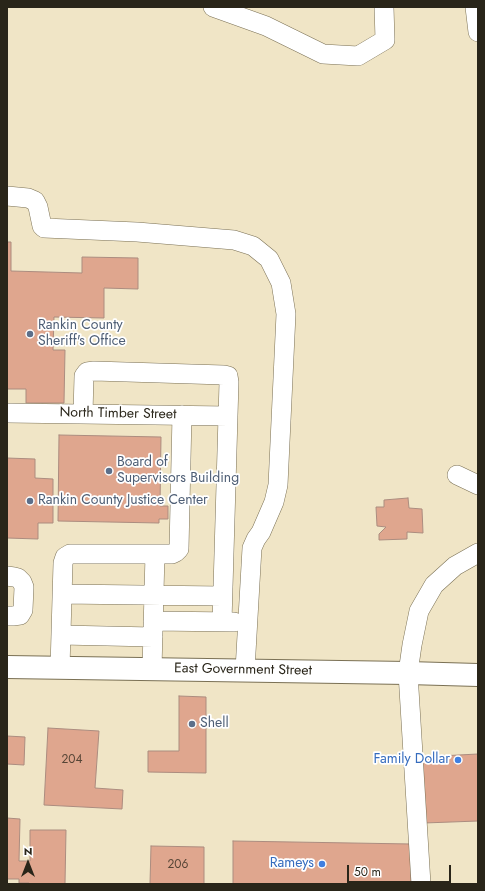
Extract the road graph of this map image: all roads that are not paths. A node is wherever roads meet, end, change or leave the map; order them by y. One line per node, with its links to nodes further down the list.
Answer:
1 (213, 7): 2 (street)
2 (384, 7)
3 (475, 7): 4 (street)
4 (478, 32)
5 (7, 196): 20 (street)
6 (7, 413): 7 (street, North Timber Street)
7 (83, 414): 8 (street, North Timber Street); 9 (street)
8 (182, 415): 9 (street, North Timber Street); 13 (street)
9 (228, 416): 17 (street)
10 (457, 475): 11 (street)
11 (478, 485)
12 (478, 553): 27 (street)
13 (155, 554): 15 (street); 16 (street)
14 (7, 576): 18 (street)
15 (62, 594): 16 (street); 22 (street)
16 (154, 595): 17 (street); 21 (street)
17 (222, 596): 19 (street)
18 (7, 616)
19 (222, 622): 20 (street); 21 (street)
20 (247, 623): 26 (street)
21 (153, 629): 22 (street); 25 (street)
22 (61, 635): 24 (street)
23 (7, 667): 24 (main road, East Government Street)
24 (60, 668): 25 (main road, East Government Street)
25 (152, 669): 26 (main road, East Government Street)
26 (245, 670): 27 (main road, East Government Street)
27 (408, 673): 28 (main road, East Government Street); 29 (street)
28 (478, 675)
29 (421, 884)

